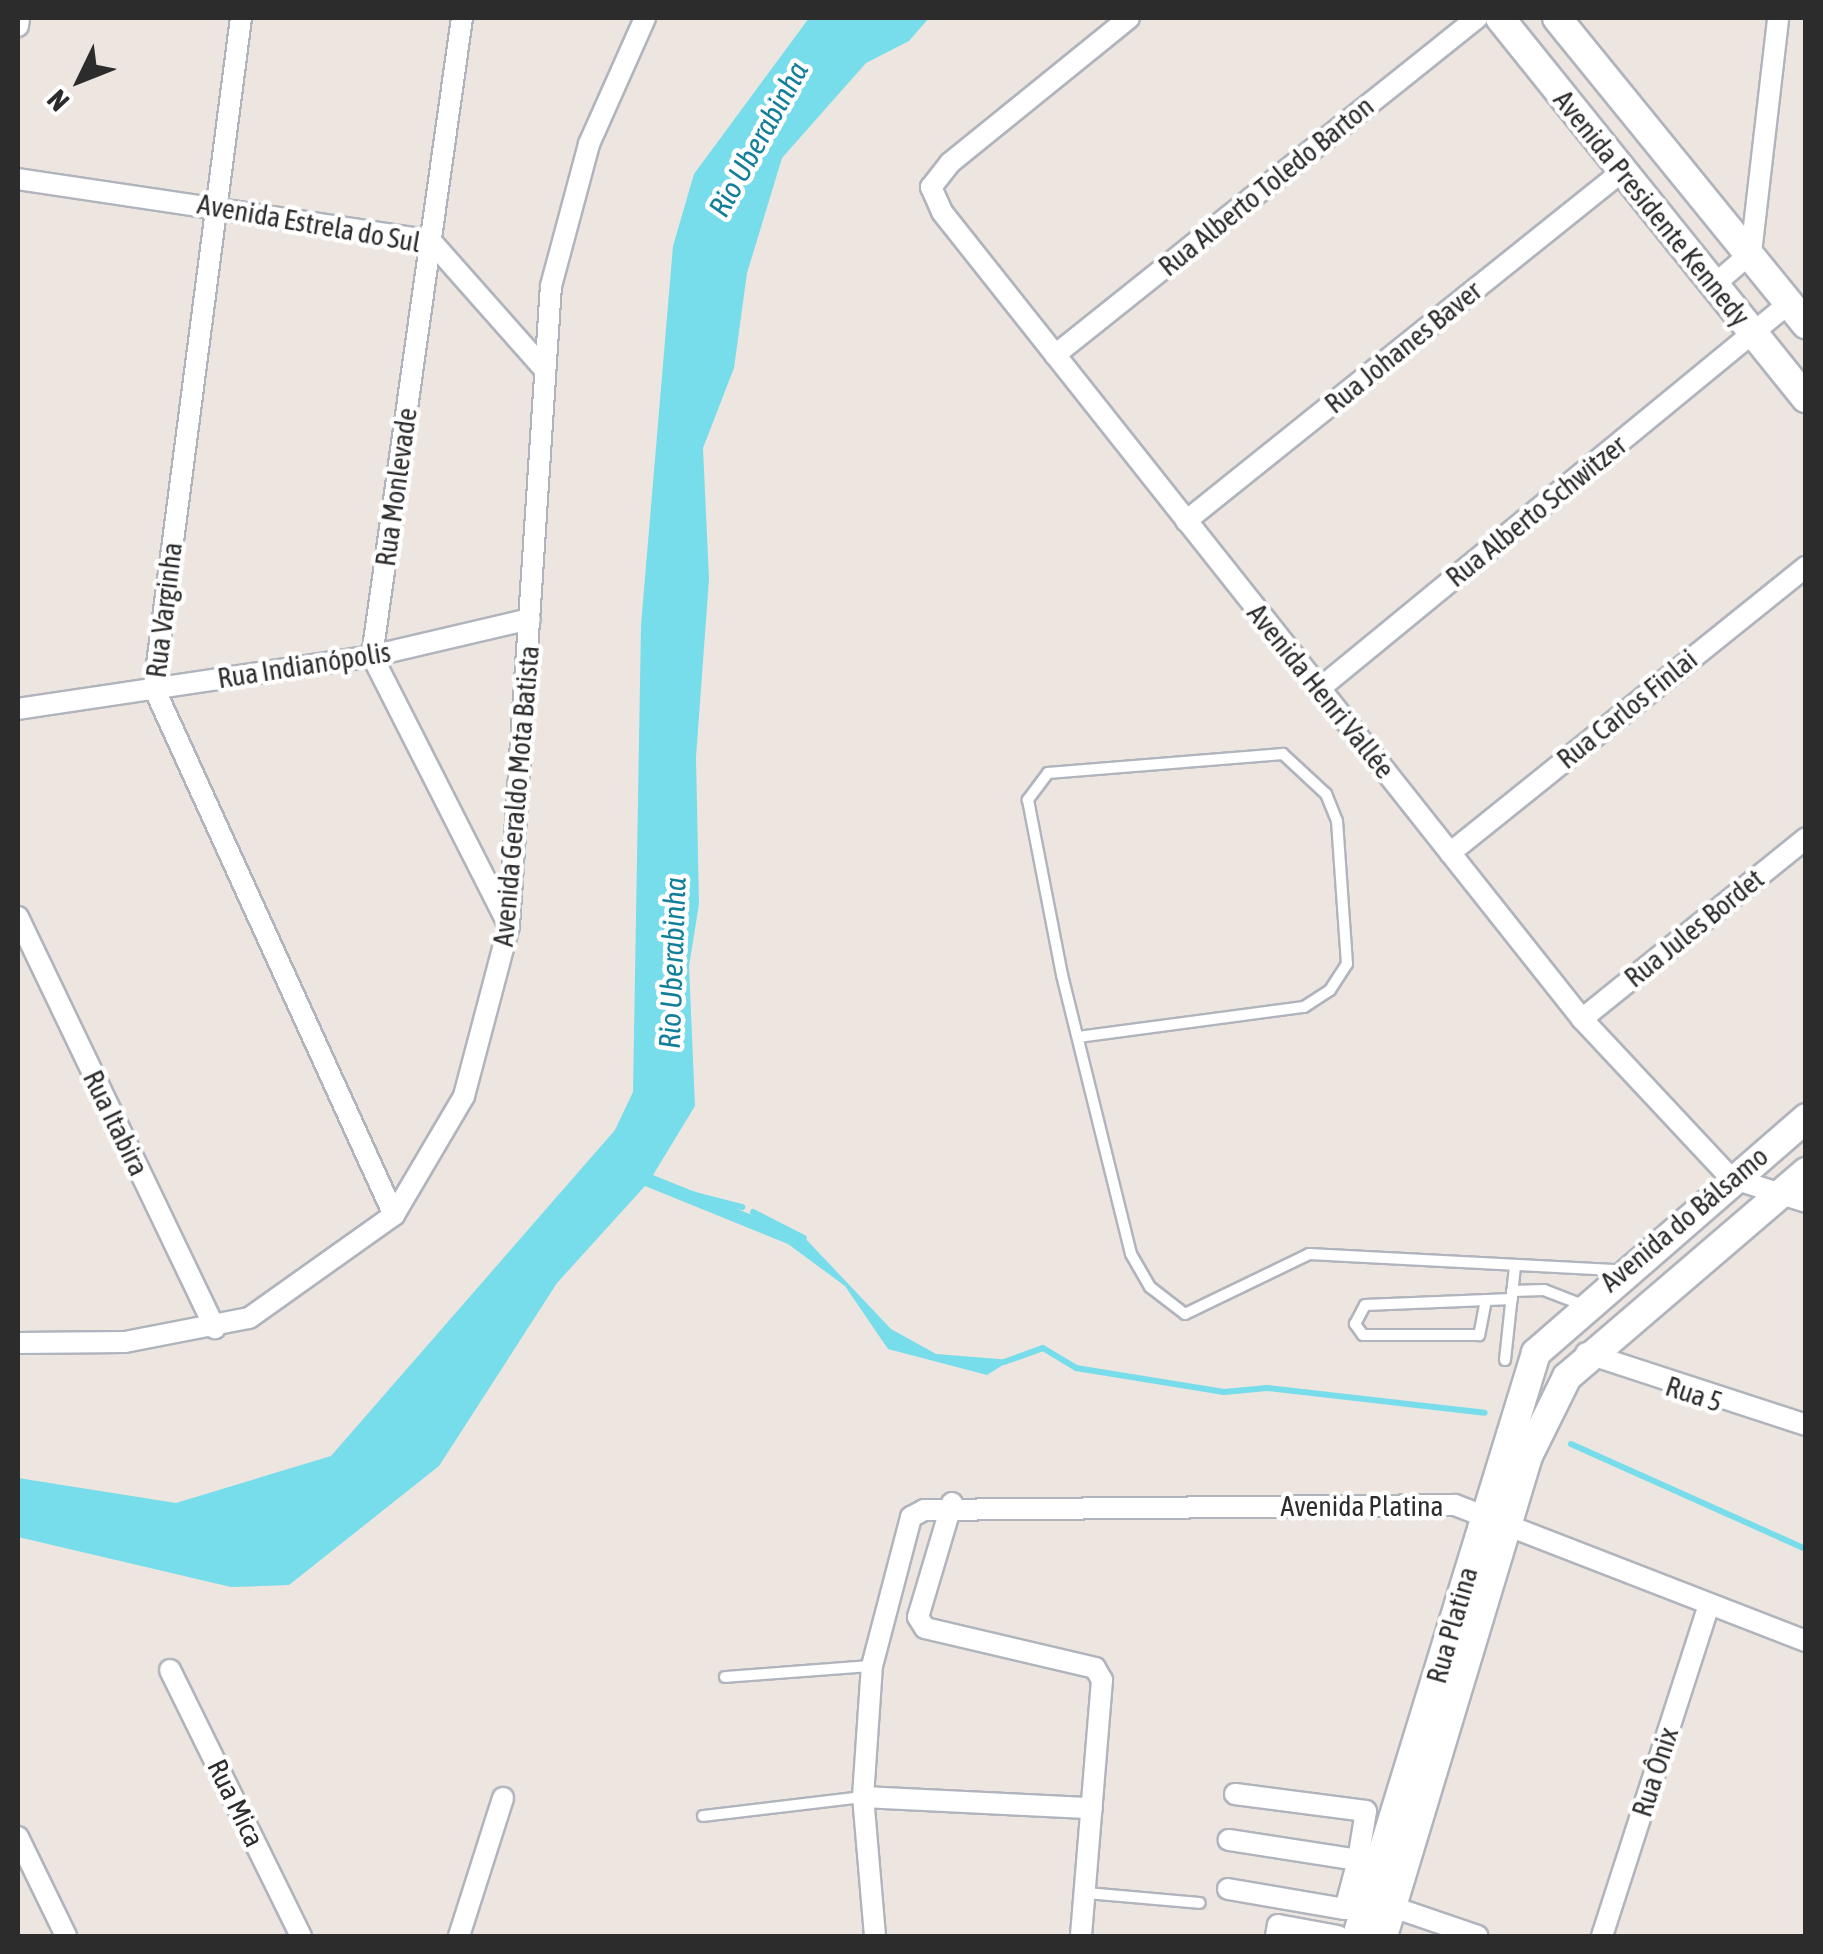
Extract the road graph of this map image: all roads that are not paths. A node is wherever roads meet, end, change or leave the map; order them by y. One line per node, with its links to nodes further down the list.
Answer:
1 (19, 18): 10 (street)
2 (241, 18): 13 (street, Rua Varginha)
3 (462, 18): 14 (street, Rua Monlevade)
4 (645, 18): 20 (street, Avenida Geraldo Mota Batista)
5 (1129, 18): 19 (street, Avenida Henri Vallée)
6 (1478, 18): 19 (street, Rua Alberto Toledo Barton)
7 (1500, 18): 11 (street, Avenida Presidente Kennedy)
8 (1556, 18): 15 (street, Avenida Presidente Kennedy)
9 (1778, 18): 15 (street)
10 (18, 26)
11 (1620, 172): 16 (street, Avenida Presidente Kennedy); 22 (street, Rua Johanes Baver)
12 (18, 179): 13 (street, Avenida Estrela do Sul)
13 (215, 207): 14 (street, Avenida Estrela do Sul); 26 (street, Rua Varginha)
14 (430, 242): 20 (street, Avenida Estrela do Sul); 25 (street, Rua Monlevade)
15 (1751, 253): 16 (street); 17 (street, Avenida Presidente Kennedy)
16 (1715, 284): 18 (street, Avenida Presidente Kennedy)
17 (1797, 314): 18 (street, Rua Alberto Schwitzer)
18 (1754, 333): 21 (street, Avenida Presidente Kennedy); 27 (street, Rua Alberto Schwitzer)
19 (1054, 355): 22 (street, Avenida Henri Vallée)
20 (545, 370): 24 (street, Avenida Geraldo Mota Batista)
21 (1806, 398)
22 (1186, 521): 27 (street, Avenida Henri Vallée)
23 (1806, 566): 30 (street, Rua Carlos Finlai)
24 (530, 620): 25 (street, Rua Indianópolis); 32 (street, Avenida Geraldo Mota Batista)
25 (372, 656): 26 (street, Rua Indianópolis); 32 (street)
26 (154, 688): 28 (street, Rua Indianópolis); 39 (street, Rua Varginha)
27 (1319, 689): 30 (street, Avenida Henri Vallée)
28 (18, 710)
29 (1806, 838): 33 (street, Rua Jules Bordet)
30 (1450, 852): 33 (street, Avenida Henri Vallée)
31 (18, 917): 46 (street, Rua Itabira)
32 (509, 926): 39 (street, Avenida Geraldo Mota Batista)
33 (1582, 1018): 37 (street, Avenida Henri Vallée)
34 (1078, 1038): 34 (lane); 40 (lane)
35 (1806, 1118): 37 (street, Avenida do Bálsamo)
36 (1806, 1172): 38 (street, Avenida do Bálsamo)
37 (1731, 1178): 38 (street); 41 (street, Avenida do Bálsamo)
38 (1793, 1197): 44 (street, Avenida do Bálsamo)
39 (394, 1215): 46 (street, Avenida Geraldo Mota Batista)
40 (1514, 1266): 41 (lane); 42 (lane)
41 (1625, 1270): 44 (street); 45 (street, Avenida do Bálsamo)
42 (1512, 1295): 43 (lane); 45 (lane); 49 (lane)
43 (1486, 1300): 43 (lane)
44 (1648, 1302): 48 (street, Avenida do Bálsamo)
45 (1574, 1314): 51 (street, Rua Platina)
46 (215, 1328): 47 (street, Avenida Geraldo Mota Batista)
47 (18, 1343)
48 (1586, 1353): 50 (street, Rua 5); 51 (street, Rua Platina)
49 (1506, 1360)
50 (1806, 1425)
51 (1525, 1428): 53 (street, Rua Platina)
52 (952, 1503): 53 (street, Avenida Platina); 56 (street); 62 (street)
53 (1497, 1518): 54 (street, Avenida Platina); 71 (street, Rua Platina)
54 (1708, 1608): 55 (street, Avenida Platina); 82 (street, Rua Ônix)
55 (1806, 1642)
56 (872, 1666): 58 (lane); 60 (street)
57 (170, 1670): 75 (street, Rua Mica)
58 (725, 1677)
59 (1236, 1794): 66 (street)
60 (863, 1796): 62 (street); 63 (lane); 77 (street)
61 (503, 1798): 76 (street)
62 (1092, 1808): 68 (street)
63 (703, 1816)
64 (18, 1837): 74 (street)
65 (1230, 1840): 66 (street)
66 (1358, 1860): 69 (street)
67 (1228, 1889): 69 (street)
68 (1086, 1893): 70 (lane); 78 (street)
69 (1282, 1898): 72 (street)
70 (1200, 1903)
71 (1381, 1903): 79 (street, Rua Platina); 80 (street, Rua Platina); 81 (street)
72 (1276, 1931): 73 (street)
73 (1325, 1935)
74 (66, 1936)
75 (301, 1936)
76 (459, 1936)
77 (875, 1936)
78 (1081, 1936)
79 (1357, 1936)
80 (1383, 1936)
81 (1478, 1936)
82 (1602, 1936)

